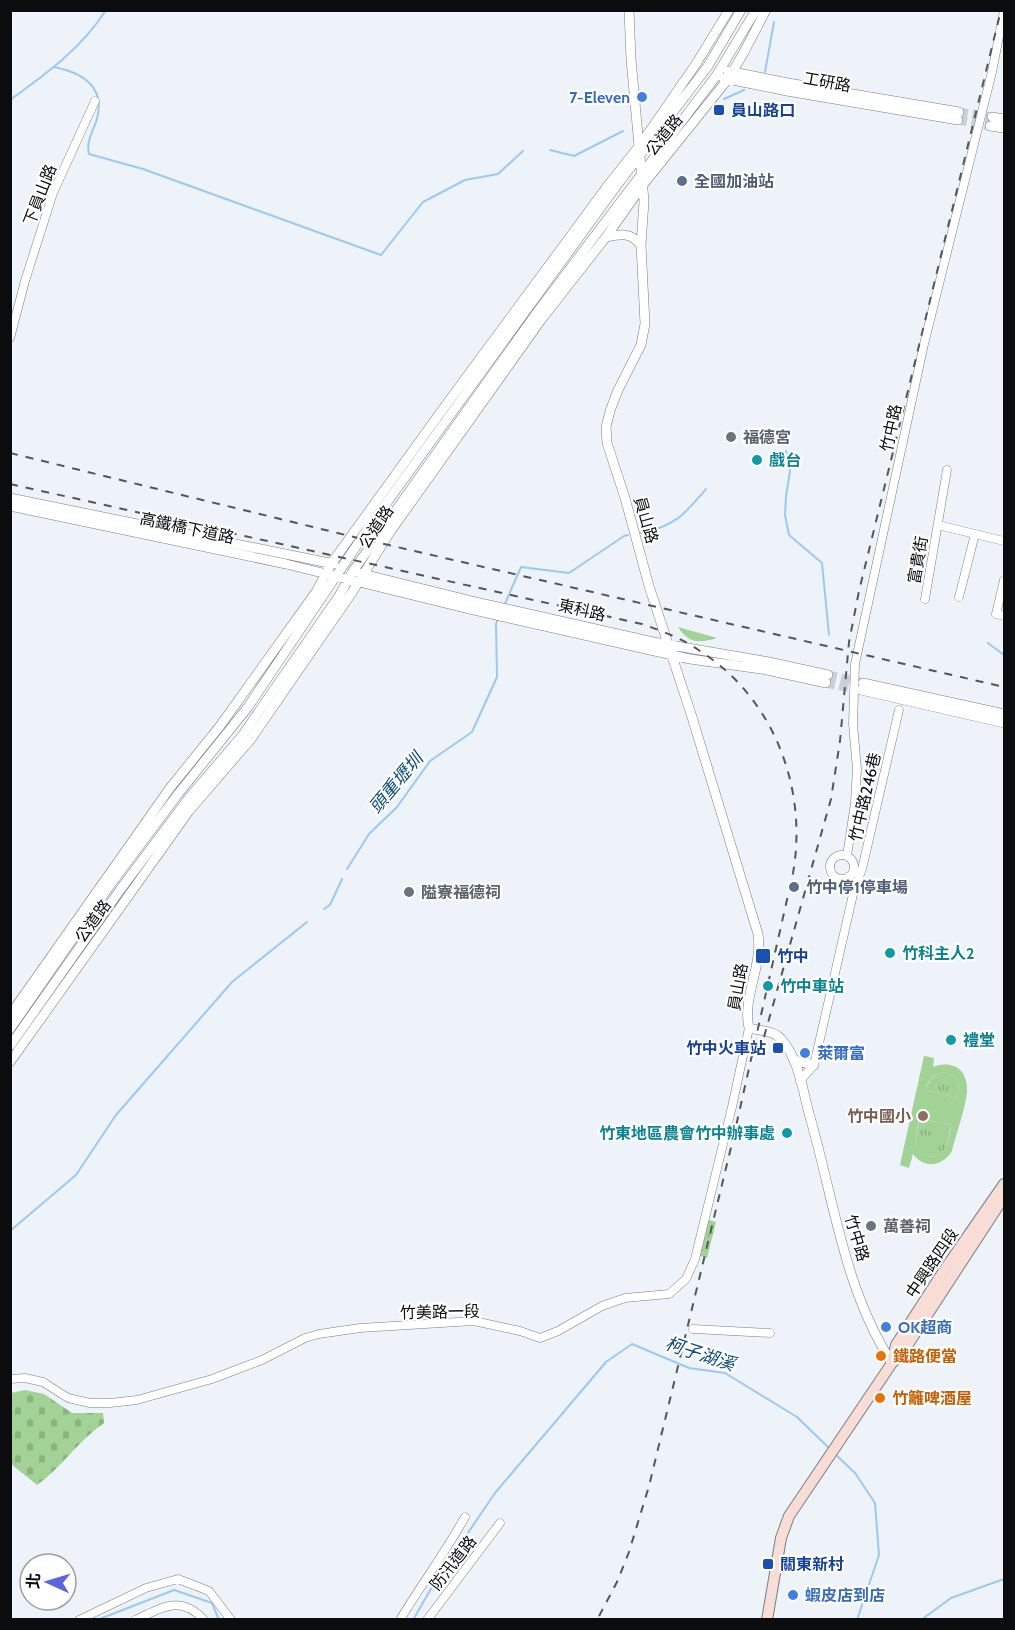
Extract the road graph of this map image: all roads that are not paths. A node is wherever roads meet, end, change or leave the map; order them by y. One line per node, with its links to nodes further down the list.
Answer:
1 (629, 10): 15 (street, 員山路)
2 (729, 10): 7 (street, 公道路)
3 (741, 10): 8 (street, 公道路)
4 (756, 10): 9 (street, 公道路)
5 (766, 10): 10 (street, 公道路)
6 (1005, 11): 43 (street, 竹中路)
7 (694, 67): 8 (street, 工研路); 15 (street, 公道路)
8 (705, 70): 9 (street, 工研路); 16 (street, 公道路)
9 (718, 73): 10 (street, 工研路); 17 (street, 公道路)
10 (730, 75): 12 (street, 工研路); 18 (street, 公道路)
11 (95, 101): 22 (street, 下員山路)
12 (959, 116)
13 (1005, 119): 14 (street)
14 (1005, 128)
15 (640, 145): 16 (street, 員山路); 27 (street, 公道路)
16 (640, 157): 17 (street, 員山路); 27 (street, 公道路)
17 (641, 176): 18 (street, 員山路); 21 (street, 公道路)
18 (642, 186): 19 (street, 公道路); 20 (street, 員山路)
19 (606, 237): 20 (street); 21 (street, 公道路)
20 (641, 245): 38 (street, 員山路)
21 (538, 317): 32 (street, 公道路)
22 (10, 338)
23 (947, 470): 26 (street, 富貴街)
24 (10, 498): 30 (street, 高鐵橋下道路)
25 (10, 506): 31 (street, 高鐵橋下道路)
26 (938, 525): 28 (street, 富貴街); 35 (street, 富貴街)
27 (364, 526): 30 (street, 公道路)
28 (975, 534): 29 (street, 富貴街); 34 (street)
29 (1005, 541)
30 (336, 565): 31 (street, 公道路); 32 (street, 東科路)
31 (330, 574): 32 (street, 高鐵橋下道路); 46 (street, 公道路); 48 (street, 公道路)
32 (356, 576): 36 (street, 東科路); 49 (street, 公道路); 51 (street, 公道路)
33 (1005, 580): 37 (street)
34 (959, 597)
35 (925, 599)
36 (514, 615): 38 (street, 東科路); 39 (street, 東科路)
37 (1005, 616)
38 (668, 644): 39 (street, 員山路); 39 (street, 東科路)
39 (672, 655): 47 (street, 員山路)
40 (899, 710): 45 (street, 竹中路246巷)
41 (1005, 714): 42 (street)
42 (1005, 723)
43 (847, 856): 44 (street); 44 (street)
44 (849, 876): 45 (street)
45 (854, 890): 52 (street)
46 (10, 1015)
47 (748, 1028): 50 (street, 竹中路); 59 (street, 竹美路一段)
48 (10, 1029)
49 (10, 1046)
50 (793, 1058): 52 (street); 53 (street, 竹中路)
51 (10, 1062)
52 (814, 1065): 53 (street)
53 (800, 1081): 58 (street, 竹中路)
54 (1005, 1184): 58 (main road, 中興路四段)
55 (1005, 1197): 58 (main road, 中興路四段)
56 (693, 1329): 57 (street)
57 (770, 1333)
58 (892, 1363): 68 (main road, 中興路四段)
59 (10, 1379)
60 (465, 1517): 66 (street)
61 (500, 1522): 67 (street, 防汛道路)
62 (79, 1620): 65 (street)
63 (135, 1620): 64 (street)
64 (204, 1620)
65 (231, 1620)
66 (400, 1620)
67 (427, 1620)
68 (767, 1620)

